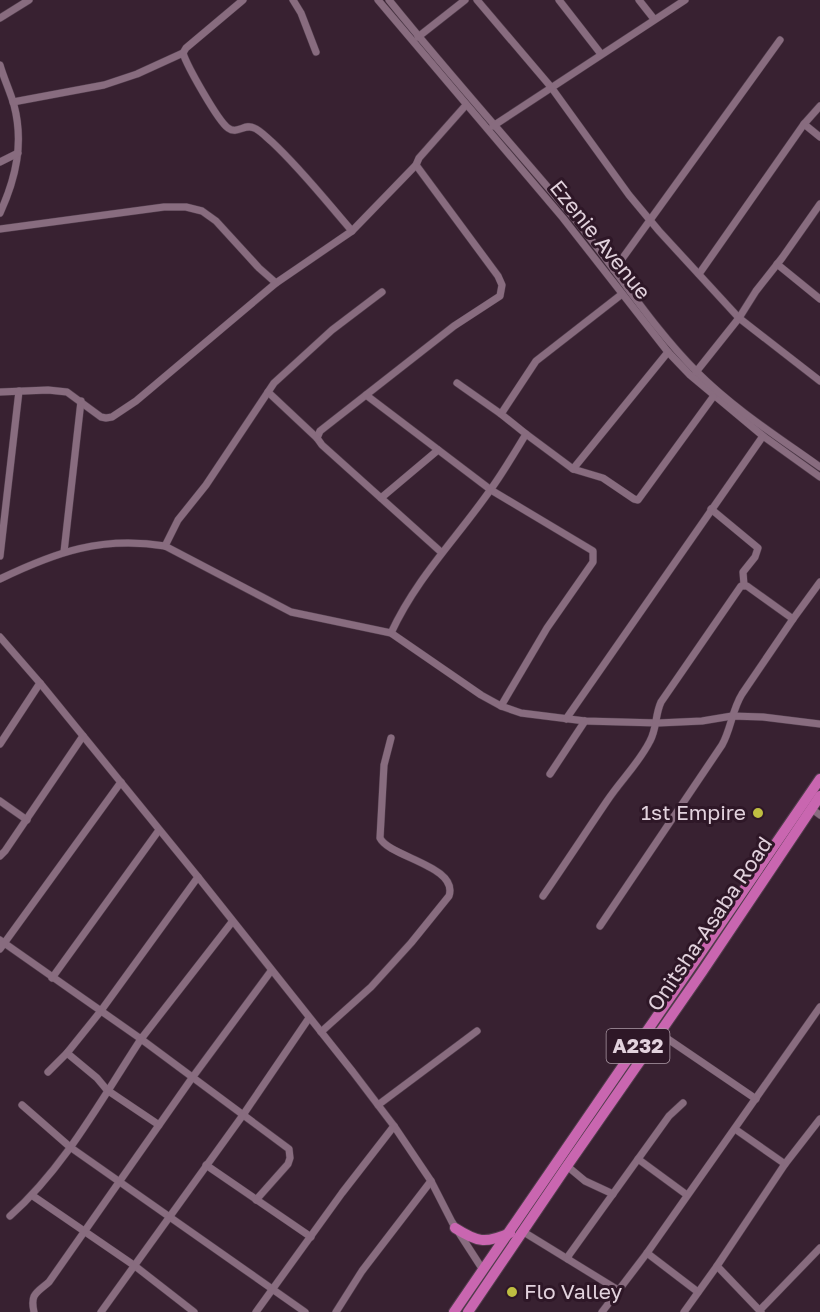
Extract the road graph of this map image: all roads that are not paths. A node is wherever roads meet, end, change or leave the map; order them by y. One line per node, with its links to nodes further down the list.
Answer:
1 (29, 0): 10 (street)
2 (243, 0): 15 (street)
3 (292, 0): 14 (street)
4 (465, 0): 12 (street)
5 (477, 0): 19 (street)
6 (559, 0): 16 (street)
7 (639, 0): 11 (street)
8 (685, 0): 11 (street)
9 (385, 1): 12 (street, Ezenie Avenue); 21 (street, Ezenie Avenue)
10 (0, 18)
11 (654, 19): 16 (street)
12 (418, 37): 24 (street, Ezenie Avenue)
13 (780, 40): 31 (street)
14 (316, 52)
15 (183, 53): 20 (street); 33 (street)
16 (601, 54): 19 (street)
17 (0, 65): 18 (street)
18 (2, 77): 20 (street)
19 (552, 87): 24 (street); 31 (street)
20 (13, 102): 26 (street)
21 (466, 105): 28 (street); 35 (street, Ezenie Avenue)
22 (820, 106): 23 (street)
23 (804, 124): 25 (street); 38 (street)
24 (494, 126): 34 (street, Ezenie Avenue)
25 (820, 137)
26 (18, 153): 27 (street); 30 (street)
27 (0, 162)
28 (416, 165): 33 (street); 51 (street)
29 (819, 208): 36 (street)
30 (0, 213)
31 (650, 220): 37 (street); 38 (street)
32 (0, 229): 39 (street)
33 (352, 231): 39 (street)
34 (597, 248): 35 (street); 37 (street, Ezenie Avenue)
35 (590, 254): 41 (street, Ezenie Avenue)
36 (777, 264): 42 (street); 43 (street)
37 (615, 270): 45 (street, Ezenie Avenue)
38 (699, 274): 43 (street)
39 (276, 283): 53 (street)
40 (382, 292): 50 (street)
41 (622, 294): 44 (street, Ezenie Avenue); 54 (street)
42 (820, 299)
43 (739, 318): 45 (street); 46 (street)
44 (668, 351): 52 (street, Ezenie Avenue); 60 (street)
45 (696, 372): 59 (street, Ezenie Avenue)
46 (820, 381)
47 (457, 383): 54 (street)
48 (20, 391): 49 (street); 53 (street); 68 (street)
49 (0, 392)
50 (268, 392): 57 (street); 65 (street)
51 (366, 395): 57 (street); 58 (street)
52 (713, 397): 56 (street, Ezenie Avenue); 60 (street)
53 (81, 400): 66 (street)
54 (501, 414): 55 (street)
55 (526, 434): 60 (street); 62 (street)
56 (763, 436): 61 (street, Ezenie Avenue); 64 (street)
57 (317, 438): 63 (street)
58 (438, 450): 62 (street); 63 (street)
59 (819, 464)
60 (573, 469)
61 (820, 477)
62 (491, 490): 67 (street); 76 (street)
63 (381, 498): 67 (street)
64 (711, 509): 71 (street); 78 (street)
65 (165, 546): 66 (street); 73 (street)
66 (64, 552): 69 (street)
67 (441, 552): 73 (street)
68 (0, 556)
69 (0, 579)
70 (820, 582): 72 (street)
71 (744, 585): 72 (street); 80 (street)
72 (793, 619): 77 (street)
73 (391, 633): 76 (street)
74 (0, 637): 75 (street)
75 (40, 683): 82 (street); 84 (street)
76 (501, 706): 78 (street)
77 (732, 716): 80 (street); 81 (street); 98 (street)
78 (566, 719): 79 (street)
79 (585, 721): 80 (street); 85 (street)
80 (658, 723): 95 (street)
81 (820, 724)
82 (83, 736): 87 (street); 91 (street)
83 (391, 738): 106 (street)
84 (0, 744)
85 (550, 774)
86 (820, 779): 96 (highway, A232)
87 (121, 782): 92 (street); 99 (street)
88 (820, 796): 90 (highway, Onitsha-Asaba Road / A232)
89 (0, 801): 91 (street)
90 (816, 812): 96 (highway, Onitsha-Asaba Road / A232)
91 (27, 820): 93 (street)
92 (159, 830): 94 (street); 101 (street)
93 (0, 856)
94 (198, 878): 97 (street); 103 (street)
95 (543, 896)
96 (733, 916): 107 (highway, Onitsha-Asaba Road / A232); 138 (highway, A232)
97 (232, 922): 100 (street); 108 (street)
98 (600, 926)
99 (1, 944): 101 (street)
100 (271, 971): 104 (street); 111 (street)
101 (52, 978): 103 (street)
102 (820, 1007): 113 (street)
103 (100, 1012): 108 (street); 109 (street)
104 (309, 1018): 106 (street); 117 (street)
105 (477, 1031): 116 (street)
106 (321, 1032): 116 (street)
107 (659, 1033): 113 (street); 126 (highway, Onitsha-Asaba Road / A232)
108 (141, 1039): 111 (street); 112 (street)
109 (67, 1053): 110 (street); 112 (street)
110 (48, 1072)
111 (192, 1078): 117 (street); 119 (street)
112 (107, 1090): 119 (street); 122 (street)
113 (756, 1098): 121 (street)
114 (683, 1103): 123 (street)
115 (22, 1105): 122 (street)
116 (378, 1105): 120 (street)
117 (243, 1115): 125 (street); 132 (street)
118 (820, 1119): 124 (street)
119 (159, 1125): 127 (street)
120 (394, 1126): 128 (street); 139 (street)
121 (735, 1129): 124 (street); 130 (street)
122 (70, 1147): 127 (street); 131 (street)
123 (639, 1160): 129 (street); 130 (street)
124 (785, 1164): 144 (street)
125 (206, 1165): 132 (street); 134 (street)
126 (567, 1166): 129 (street); 136 (highway, Onitsha-Asaba Road / A232)
127 (119, 1181): 134 (street); 137 (street)
128 (431, 1181): 135 (street); 156 (street)
129 (613, 1194): 142 (street)
130 (687, 1195): 141 (street)
131 (33, 1196): 133 (street); 137 (street)
132 (256, 1200): 139 (street)
133 (10, 1216)
134 (170, 1217): 143 (street); 146 (street)
135 (456, 1228): 138 (highway); 145 (street)
136 (522, 1231): 142 (street); 158 (highway, Onitsha-Asaba Road / A232)
137 (84, 1232): 143 (street); 151 (street)
138 (510, 1233): 145 (highway, A232)
139 (311, 1237): 146 (street)
140 (820, 1248): 150 (street)
141 (647, 1253): 147 (street); 148 (street)
142 (568, 1259): 147 (street)
143 (135, 1266): 149 (street); 152 (street)
144 (717, 1266): 148 (street); 150 (street)
145 (483, 1270): 157 (highway, A232)
146 (274, 1289): 154 (street); 155 (street)
147 (618, 1290): 159 (street)
148 (698, 1292): 160 (street)
149 (183, 1309): 153 (street)
150 (761, 1311)
151 (34, 1312)
152 (101, 1312)
153 (195, 1312)
154 (256, 1312)
155 (305, 1312)
156 (336, 1312)
157 (454, 1312)
158 (468, 1312)
159 (602, 1312)
160 (684, 1312)

